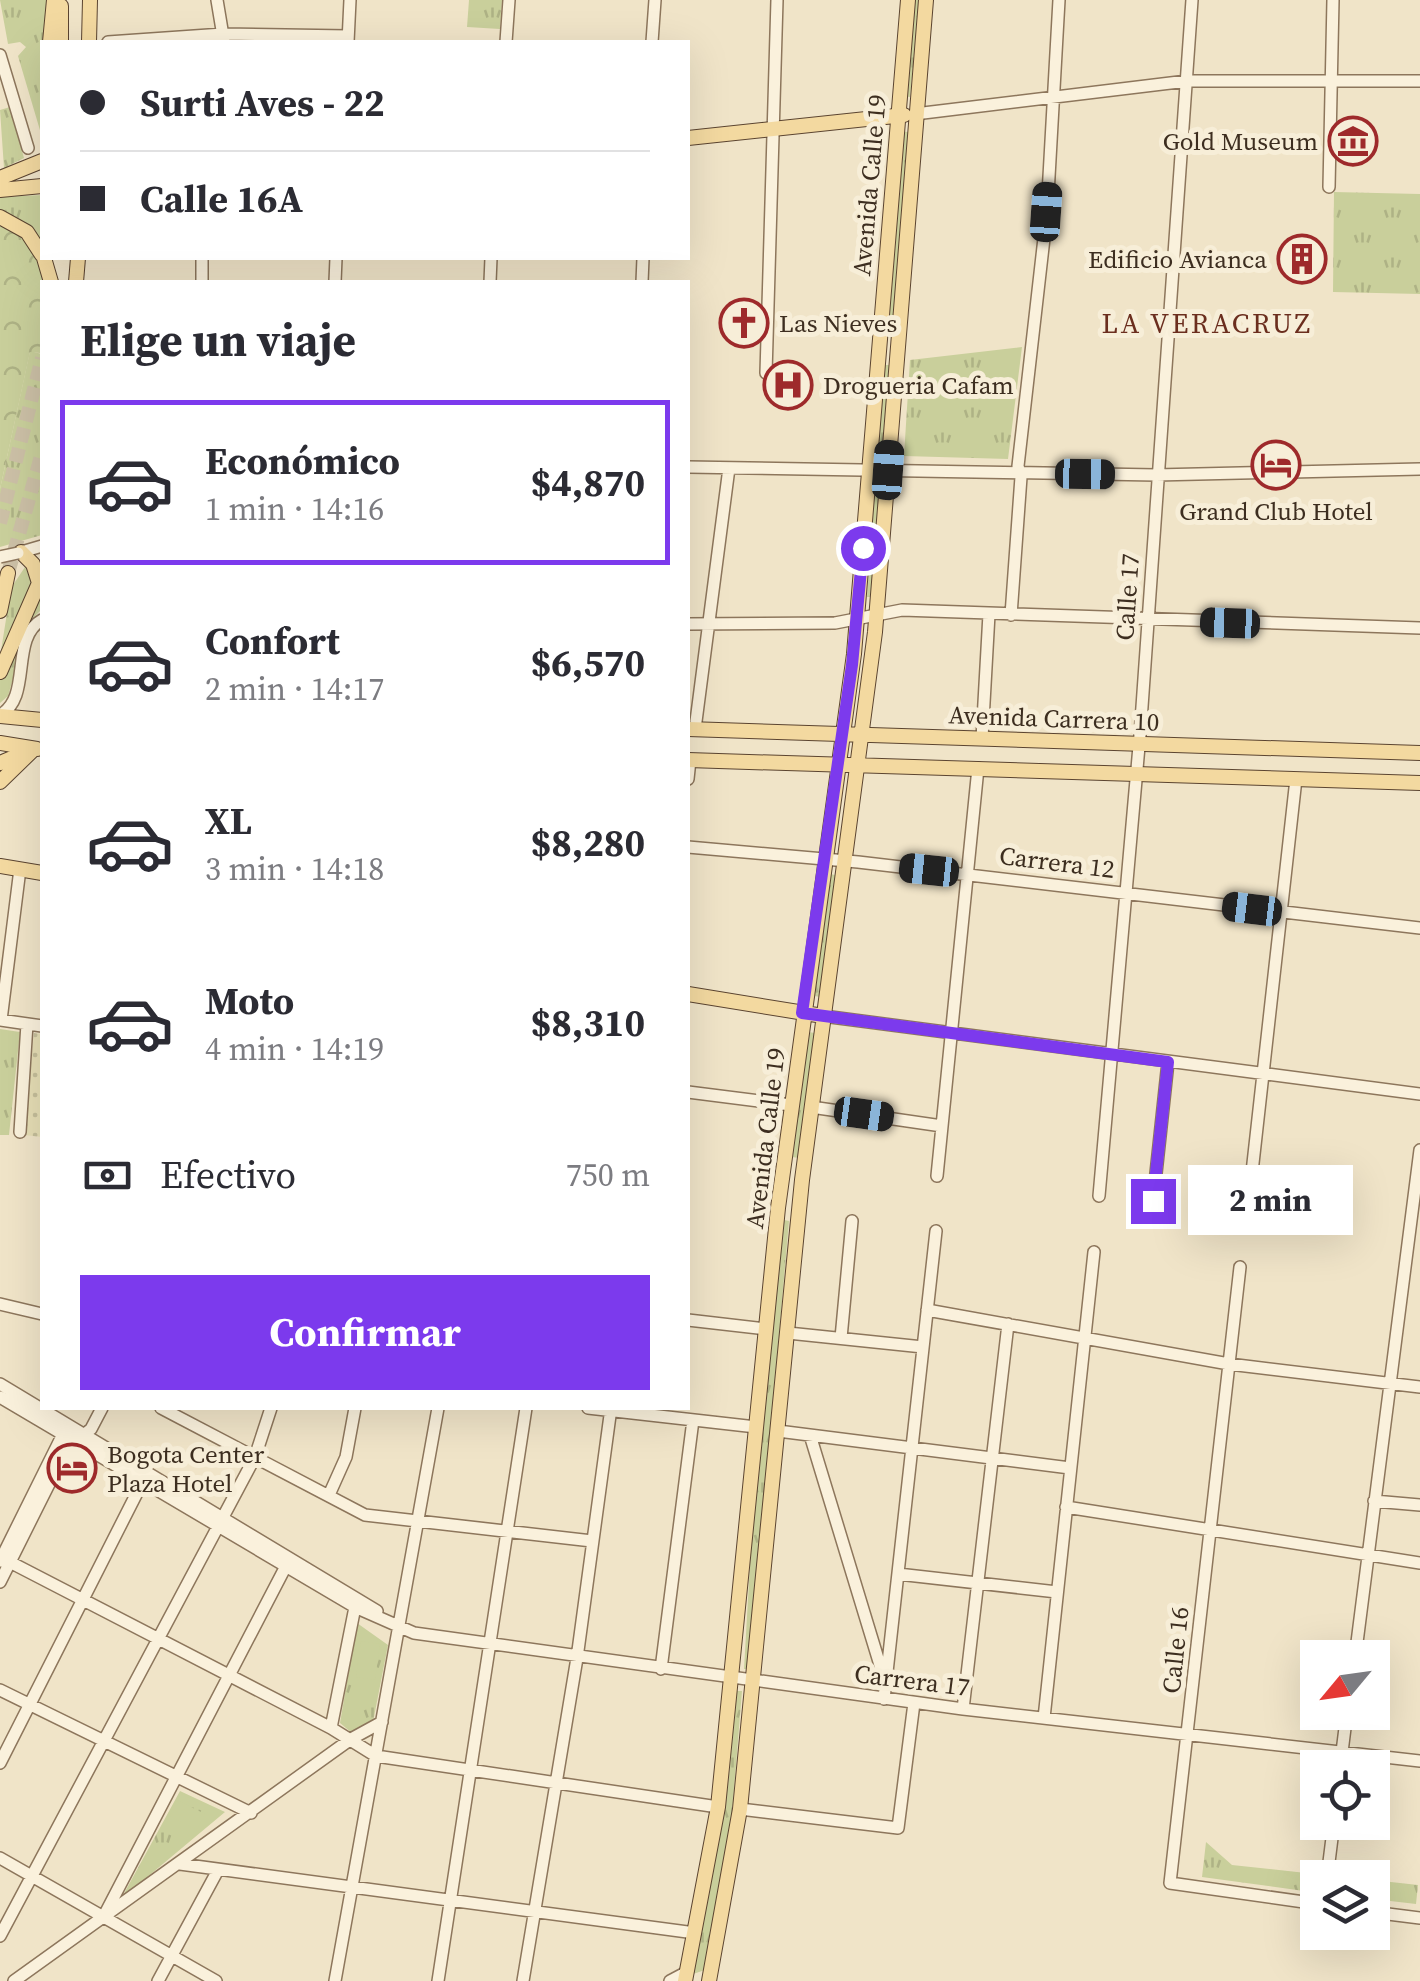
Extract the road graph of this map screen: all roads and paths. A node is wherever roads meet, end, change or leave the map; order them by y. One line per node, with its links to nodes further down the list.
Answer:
1 (58, 0): 14 (main road); 15 (main road)
2 (217, 0): 13 (street)
3 (350, 0): 19 (street)
4 (509, 0): 20 (street)
5 (655, 0): 21 (street)
6 (777, 0): 29 (street)
7 (908, 0): 28 (main road, Avenida Calle 19)
8 (926, 0): 27 (main road, Avenida Calle 19)
9 (1059, 0): 26 (street)
10 (1192, 0): 24 (street, Calle 17)
11 (1333, 0): 23 (street)
12 (90, 1): 16 (main road); 17 (main road)
13 (223, 38): 18 (street); 19 (street)
14 (50, 40)
15 (61, 40)
16 (81, 40)
17 (92, 40)
18 (166, 40)
19 (348, 40)
20 (506, 40)
21 (652, 40)
22 (0, 55): 31 (street)
23 (1332, 80): 24 (street); 25 (street); 35 (street)
24 (1186, 81): 26 (street); 46 (street, Calle 17)
25 (1420, 81)
26 (1056, 98): 27 (street); 45 (street)
27 (915, 114): 28 (main road); 44 (main road, Avenida Calle 19)
28 (897, 116): 29 (main road); 43 (main road, Avenida Calle 19)
29 (772, 128): 30 (main road); 39 (street)
30 (690, 138)
31 (28, 148)
32 (40, 163): 33 (main road)
33 (0, 178)
34 (40, 187): 36 (main road)
35 (1330, 187)
36 (0, 190)
37 (0, 217): 38 (main road)
38 (40, 252)
39 (766, 372)
40 (690, 467): 41 (street)
41 (728, 468): 43 (street); 59 (street)
42 (1420, 469): 46 (street)
43 (869, 470): 44 (street); 55 (main road, Avenida Calle 19)
44 (888, 470): 45 (street); 52 (main road, Avenida Calle 19)
45 (1019, 472): 46 (street); 54 (street)
46 (1160, 474): 56 (street, Calle 17)
47 (40, 547): 48 (street)
48 (20, 552): 49 (street, bridge); 61 (main road)
49 (0, 558)
50 (8, 573): 51 (main road)
51 (0, 611)
52 (876, 614): 53 (street); 55 (street); 66 (main road, Avenida Calle 19)
53 (989, 614): 54 (street); 67 (street)
54 (1012, 615): 56 (street)
55 (857, 619): 59 (street); 65 (main road, Avenida Calle 19)
56 (1148, 620): 60 (street); 69 (street, Calle 17)
57 (40, 621): 62 (street)
58 (690, 624): 59 (street)
59 (708, 625): 64 (street)
60 (1420, 628)
61 (0, 672)
62 (0, 715): 63 (main road)
63 (40, 720)
64 (691, 729): 65 (main road, Avenida Carrera 10)
65 (841, 734): 66 (main road, Avenida Carrera 10); 74 (main road, Avenida Calle 19)
66 (861, 734): 67 (main road, Avenida Carrera 10); 75 (main road, Avenida Calle 19)
67 (982, 738): 69 (main road, Avenida Carrera 10)
68 (0, 743): 70 (main road)
69 (1140, 743): 71 (main road, Avenida Carrera 10); 77 (street, Calle 17)
70 (38, 749): 73 (main road); 79 (main road)
71 (1420, 752)
72 (690, 760): 74 (main road, Avenida Carrera 10)
73 (0, 763)
74 (836, 764): 75 (main road, Avenida Carrera 10); 82 (main road, Avenida Calle 19)
75 (857, 765): 76 (main road, Avenida Carrera 10); 83 (main road, Avenida Calle 19)
76 (978, 768): 77 (main road, Avenida Carrera 10); 87 (street)
77 (1136, 774): 78 (main road, Avenida Carrera 10); 88 (street, Calle 17)
78 (1296, 778): 80 (main road, Avenida Carrera 10); 89 (street)
79 (0, 782)
80 (1420, 782)
81 (690, 847): 82 (street, Carrera 12)
82 (824, 860): 83 (street, Carrera 12); 92 (main road, Avenida Calle 19)
83 (844, 860): 87 (street, Carrera 12); 93 (main road, Avenida Calle 19)
84 (0, 866): 85 (main road)
85 (20, 869): 86 (main road); 94 (street)
86 (40, 873)
87 (968, 874): 88 (street, Carrera 12); 97 (street)
88 (1126, 893): 89 (street, Carrera 12); 98 (street, Calle 17)
89 (1283, 912): 90 (street, Carrera 12); 100 (street)
90 (1420, 928)
91 (690, 994): 92 (main road)
92 (802, 1013): 93 (main road); 103 (main road, Avenida Calle 19)
93 (823, 1016): 97 (street); 104 (main road, Avenida Calle 19)
94 (1, 1020): 95 (street)
95 (27, 1024): 96 (street); 106 (street)
96 (40, 1026)
97 (952, 1032): 98 (street); 105 (street)
98 (1112, 1054): 99 (street); 109 (street, Calle 17)
99 (1168, 1062): 100 (street); 110 (street)
100 (1264, 1074): 102 (street); 111 (street)
101 (690, 1092): 103 (street)
102 (1420, 1094)
103 (791, 1105): 121 (main road, Avenida Calle 19)
104 (812, 1106): 105 (street); 122 (main road, Avenida Calle 19)
105 (942, 1126): 108 (street)
106 (20, 1132)
107 (1420, 1150): 127 (street)
108 (937, 1176)
109 (1099, 1196)
110 (1153, 1201)
111 (1248, 1208)
112 (852, 1221): 124 (street)
113 (936, 1231): 117 (street)
114 (1094, 1252): 123 (street)
115 (1240, 1267): 126 (street, Calle 16)
116 (0, 1304): 118 (street)
117 (927, 1310): 120 (street); 125 (street)
118 (40, 1314)
119 (690, 1320): 121 (street)
120 (1008, 1324): 123 (street); 147 (street)
121 (766, 1329): 140 (main road, Avenida Calle 19)
122 (788, 1333): 124 (street); 142 (main road, Avenida Calle 19)
123 (1085, 1337): 126 (street); 148 (street)
124 (841, 1338): 125 (street)
125 (923, 1347): 145 (street)
126 (1230, 1364): 127 (street); 157 (street, Calle 16)
127 (1391, 1383): 129 (street); 151 (street)
128 (0, 1384): 141 (street, Carrera 17)
129 (1420, 1387)
130 (0, 1397): 141 (street, Carrera 17)
131 (101, 1410): 144 (street)
132 (165, 1410): 146 (street)
133 (271, 1410): 146 (street)
134 (355, 1410): 150 (street)
135 (438, 1410): 155 (street)
136 (526, 1410): 156 (street)
137 (610, 1410): 158 (street)
138 (618, 1410): 139 (street)
139 (693, 1420): 140 (street); 174 (street)
140 (756, 1427): 176 (main road, Avenida Calle 19)
141 (66, 1428): 144 (street, Carrera 17); 160 (street)
142 (778, 1432): 143 (street); 177 (main road, Avenida Calle 19)
143 (810, 1435): 145 (street); 178 (street)
144 (81, 1437): 149 (street, Carrera 17); 154 (street, Carrera 17); 160 (street)
145 (912, 1448): 147 (street); 163 (street)
146 (255, 1457): 150 (street); 154 (street)
147 (992, 1458): 148 (street); 165 (street)
148 (1070, 1468): 153 (street)
149 (143, 1481): 154 (street, Carrera 17); 167 (street)
150 (329, 1495): 155 (street)
151 (1374, 1501): 152 (street); 159 (street)
152 (1420, 1505)
153 (1066, 1508): 157 (street); 166 (street)
154 (219, 1520): 162 (street, Carrera 17); 169 (street, Carrera 17); 170 (street)
155 (419, 1522): 156 (street); 169 (street)
156 (510, 1530): 158 (street); 172 (street)
157 (1210, 1532): 159 (street); 187 (street, Calle 16)
158 (592, 1541): 173 (street)
159 (1368, 1554): 161 (street); 171 (street)
160 (4, 1560): 164 (street); 167 (street)
161 (1420, 1563)
162 (286, 1566): 168 (street, Carrera 17); 175 (street)
163 (898, 1574): 165 (street); 178 (street)
164 (0, 1582)
165 (978, 1583): 166 (street); 183 (street)
166 (1057, 1592): 184 (street)
167 (83, 1600): 170 (street); 182 (street)
168 (355, 1607): 169 (street, Carrera 17); 186 (street)
169 (400, 1629): 172 (street, Carrera 17); 185 (street)
170 (157, 1640): 175 (street); 189 (street)
171 (1357, 1640)
172 (490, 1646): 173 (street, Carrera 17); 195 (street)
173 (577, 1658): 174 (street, Carrera 17); 197 (street)
174 (662, 1669): 176 (street, Carrera 17)
175 (230, 1678): 186 (street); 196 (street)
176 (731, 1678): 177 (street, Carrera 17); 198 (main road, Avenida Calle 19)
177 (756, 1682): 180 (street, Carrera 17); 199 (main road, Avenida Calle 19)
178 (886, 1683): 180 (street)
179 (0, 1690): 182 (street)
180 (884, 1699): 181 (street, Carrera 17)
181 (914, 1703): 183 (street, Carrera 17); 199 (street)
182 (30, 1704): 189 (street); 194 (street)
183 (963, 1709): 184 (street, Carrera 17)
184 (1044, 1718): 187 (street, Carrera 17)
185 (382, 1722): 188 (street); 191 (street)
186 (331, 1728): 188 (street)
187 (1185, 1733): 190 (street, Carrera 17); 207 (street, Calle 16)
188 (351, 1739): 191 (street); 200 (street)
189 (103, 1740): 196 (street); 204 (street)
190 (1333, 1750)
191 (376, 1756): 195 (street); 205 (street)
192 (1390, 1757): 193 (street, Carrera 17)
193 (1420, 1761)
194 (0, 1762)
195 (470, 1770): 197 (street); 206 (street)
196 (179, 1778): 200 (street); 210 (street)
197 (556, 1783): 198 (street); 208 (street)
198 (718, 1806): 212 (main road, Avenida Calle 19)
199 (740, 1809): 223 (main road, Avenida Calle 19)
200 (251, 1813): 202 (street)
201 (0, 1858): 204 (street)
202 (180, 1864): 203 (street); 210 (street)
203 (214, 1870): 205 (street); 214 (street)
204 (30, 1875): 210 (street); 213 (street)
205 (353, 1888): 206 (street); 219 (street)
206 (451, 1901): 208 (street); 220 (street)
207 (1300, 1901)
208 (534, 1912): 212 (street); 221 (street)
209 (1390, 1914): 211 (street)
210 (104, 1916): 214 (street); 216 (street)
211 (1420, 1918)
212 (695, 1933): 215 (main road, Avenida Calle 19)
213 (0, 1936)
214 (173, 1954): 217 (street); 218 (street)
215 (686, 1976): 222 (street)
216 (14, 1981)
217 (158, 1981)
218 (216, 1981)
219 (335, 1981)
220 (438, 1981)
221 (523, 1981)
222 (670, 1981)
223 (709, 1981)

